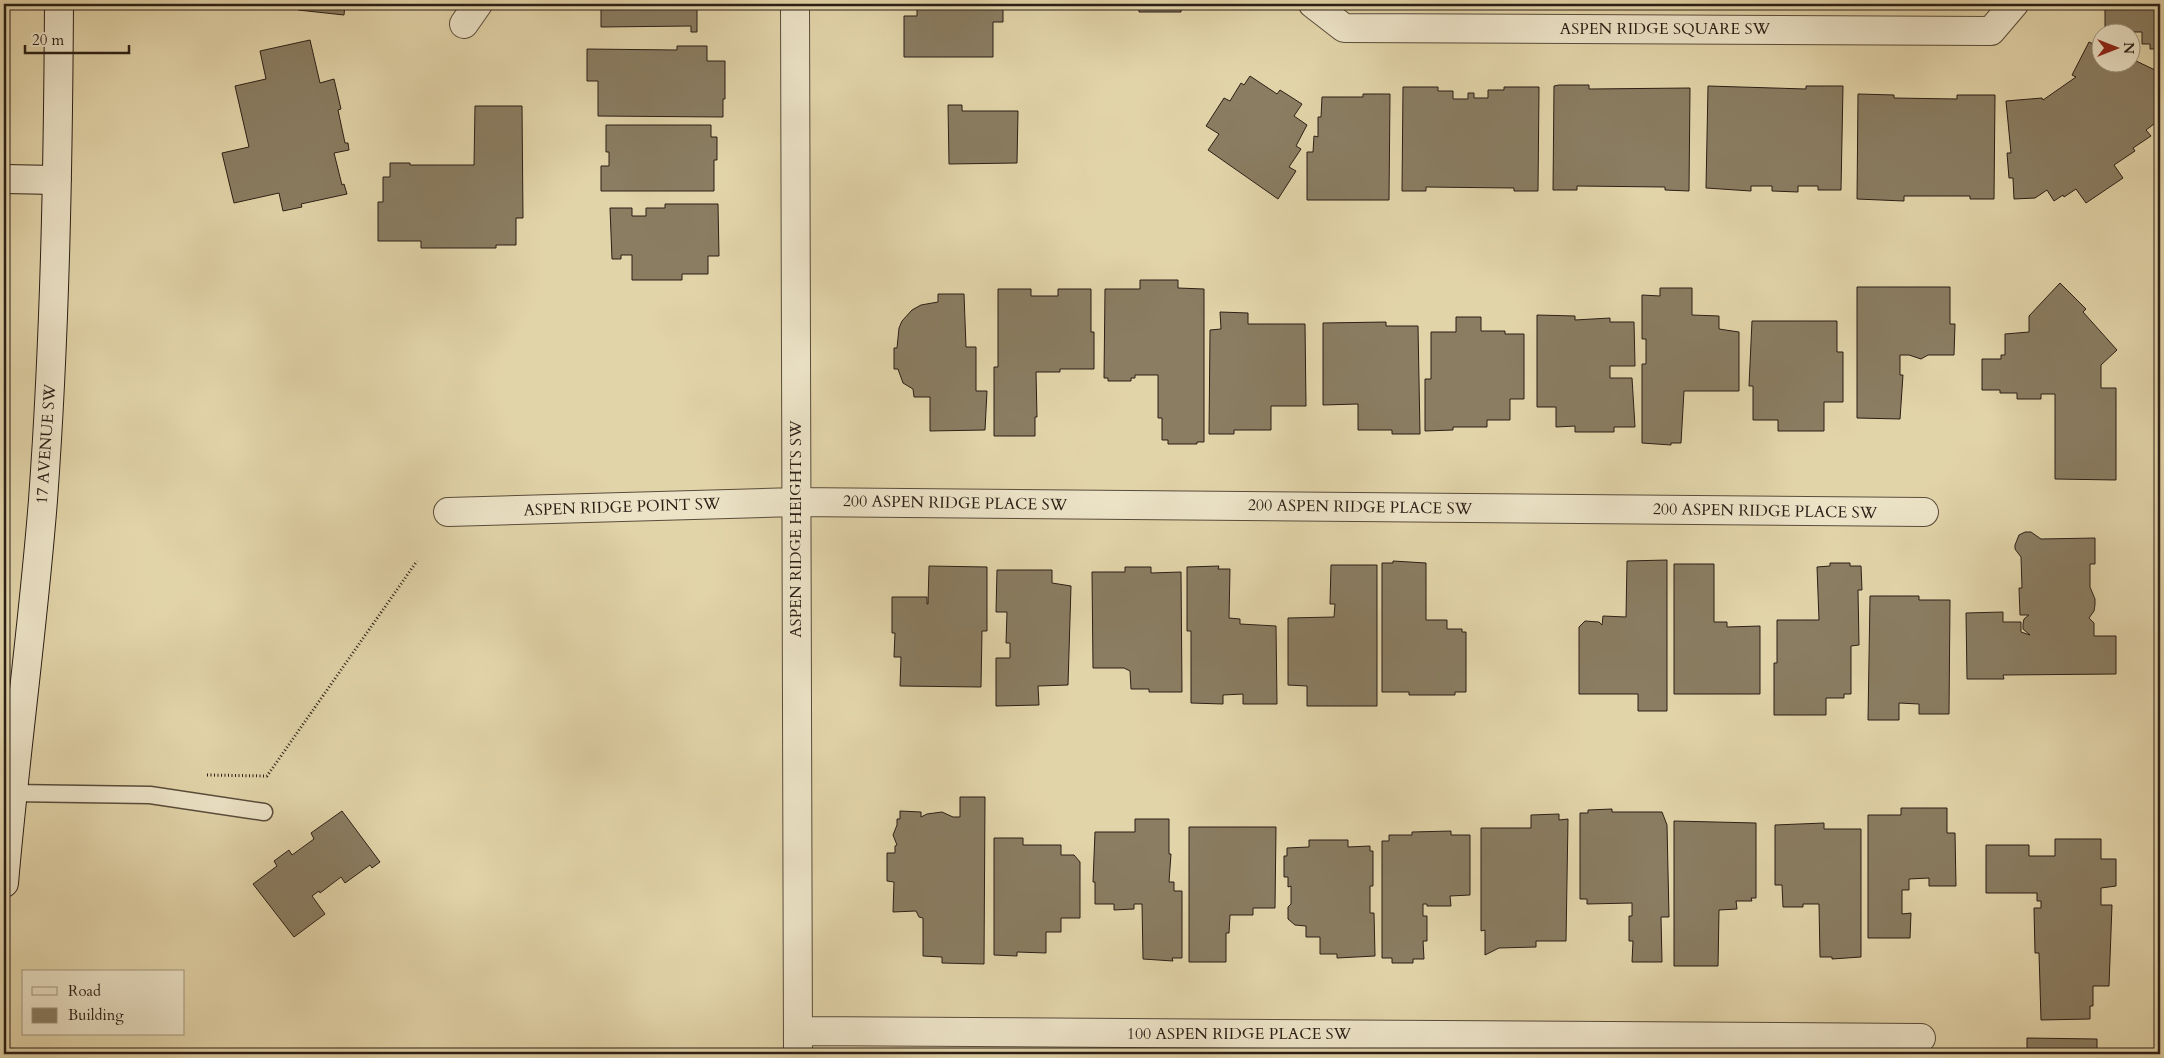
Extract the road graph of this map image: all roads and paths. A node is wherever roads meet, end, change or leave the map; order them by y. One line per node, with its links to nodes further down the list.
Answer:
1 (59, 4): 6 (street, 17 AVENUE SW)
2 (794, 4): 7 (street, ASPEN RIDGE HEIGHTS SW)
3 (1313, 4): 4 (street, ASPEN RIDGE SQUARE SW)
4 (2014, 4)
5 (4, 180): 6 (street)
6 (57, 180): 11 (street, 17 AVENUE SW)
7 (795, 502): 8 (street, ASPEN RIDGE POINT SW); 9 (street, 200 ASPEN RIDGE PLACE SW); 17 (street, ASPEN RIDGE HEIGHTS SW)
8 (448, 512)
9 (1924, 512)
10 (417, 561): 12 (path)
11 (12, 722): 13 (street, 17 AVENUE SW)
12 (199, 775)
13 (12, 794): 14 (lane); 15 (street, 17 AVENUE SW)
14 (264, 812)
15 (4, 883)
16 (1921, 1038): 17 (street, 100 ASPEN RIDGE PLACE SW)
17 (798, 1043)

